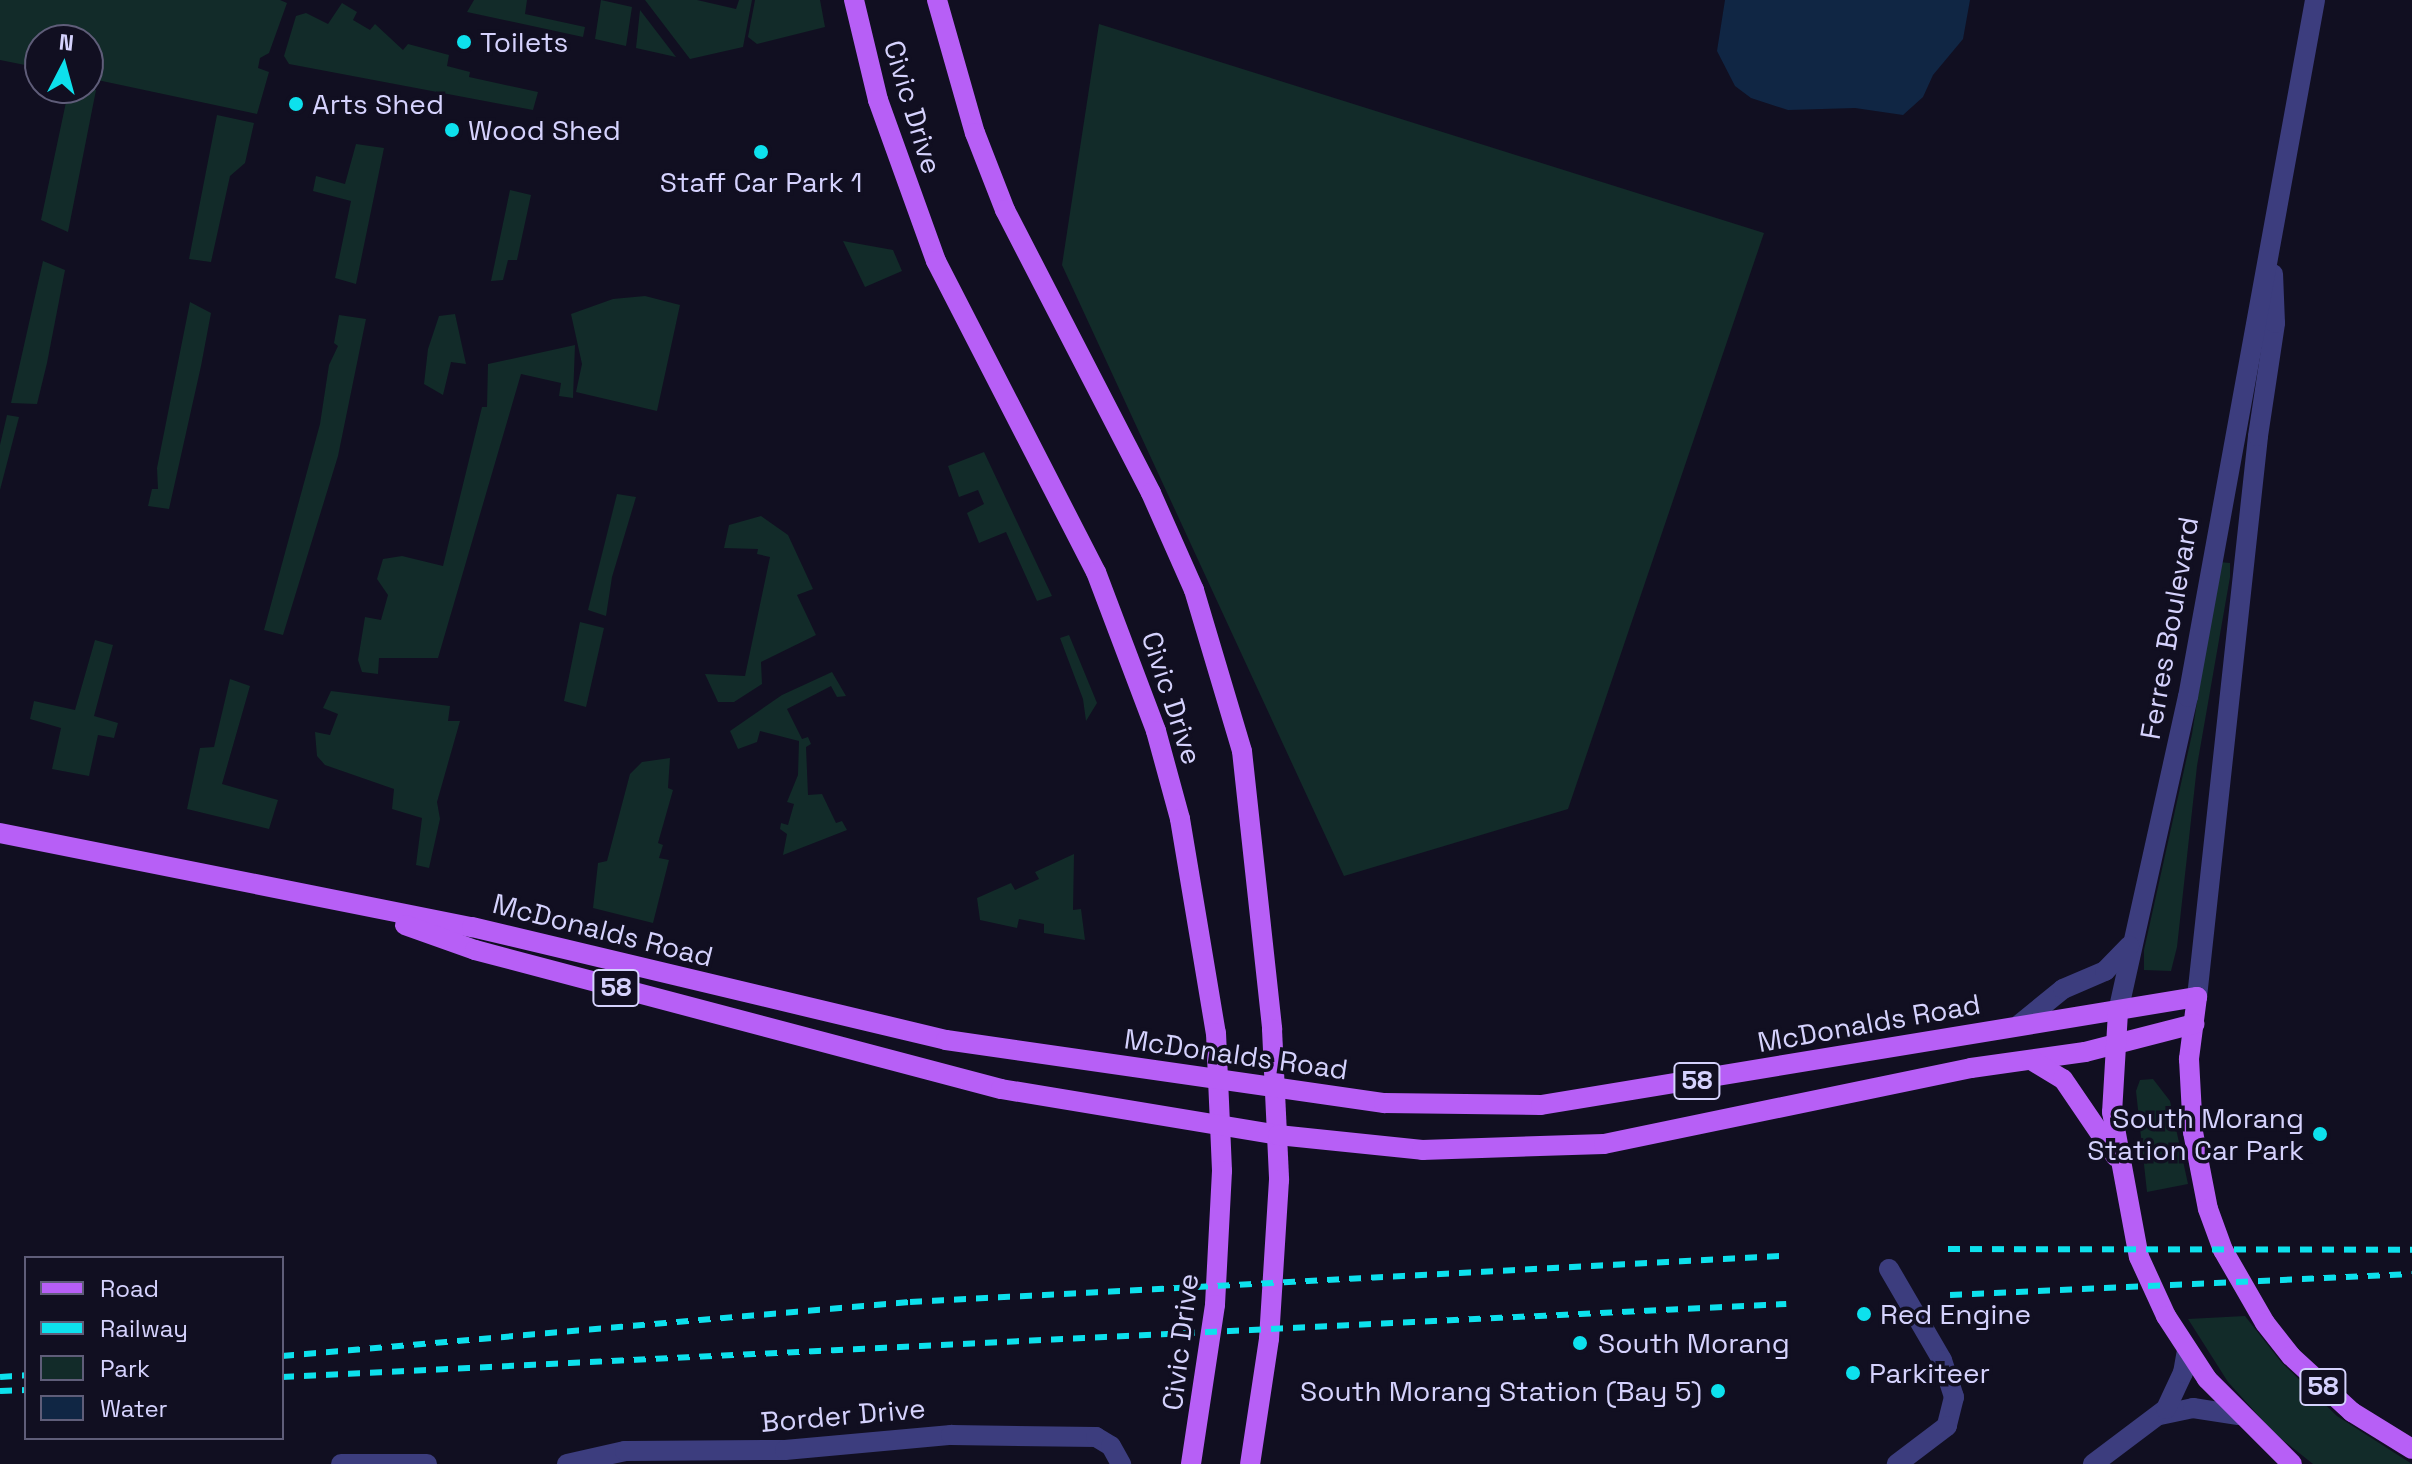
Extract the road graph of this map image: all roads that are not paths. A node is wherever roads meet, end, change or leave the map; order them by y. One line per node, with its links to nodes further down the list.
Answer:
1 (854, 0): 16 (main road, Civic Drive)
2 (937, 0): 17 (main road, Civic Drive)
3 (2315, 0): 4 (street, Ferres Boulevard)
4 (2272, 254): 9 (street, Ferres Boulevard); 10 (street, Ferres Boulevard)
5 (0, 818): 7 (main road, McDonalds Road / 58)
6 (0, 833): 7 (main road, McDonalds Road / 58)
7 (81, 847): 8 (main road, McDonalds Road / 58)
8 (355, 908): 16 (main road, McDonalds Road / 58); 18 (main road, McDonalds Road / 58)
9 (2131, 943): 11 (street, Ferres Boulevard); 12 (street)
10 (2197, 997): 11 (main road, McDonalds Road / 58); 13 (main road, 58)
11 (2118, 1012): 12 (main road, McDonalds Road / 58); 14 (main road)
12 (2020, 1024): 17 (main road, McDonalds Road / 58)
13 (2194, 1024): 14 (main road, McDonalds Road / 58); 25 (main road, 58)
14 (2113, 1045): 15 (main road, McDonalds Road / 58); 20 (main road)
15 (2030, 1060): 19 (main road, McDonalds Road / 58); 20 (main road)
16 (1219, 1081): 17 (main road, McDonalds Road / 58); 18 (main road, Civic Drive)
17 (1276, 1090): 19 (main road, Civic Drive)
18 (1221, 1126): 19 (main road, McDonalds Road / 58); 32 (main road, Civic Drive)
19 (1278, 1135): 33 (main road, Civic Drive)
20 (2118, 1160): 22 (main road)
21 (1889, 1269): 34 (street)
22 (2187, 1351): 23 (street); 24 (main road)
23 (2160, 1415): 24 (street); 28 (street)
24 (2238, 1415): 35 (main road)
25 (2412, 1449)
26 (785, 1457): 27 (street, Border Drive); 31 (street, Border Drive)
27 (1119, 1460)
28 (2098, 1463)
29 (341, 1464): 30 (street)
30 (427, 1464)
31 (567, 1464)
32 (1191, 1464)
33 (1250, 1464)
34 (1897, 1464)
35 (2292, 1464)

